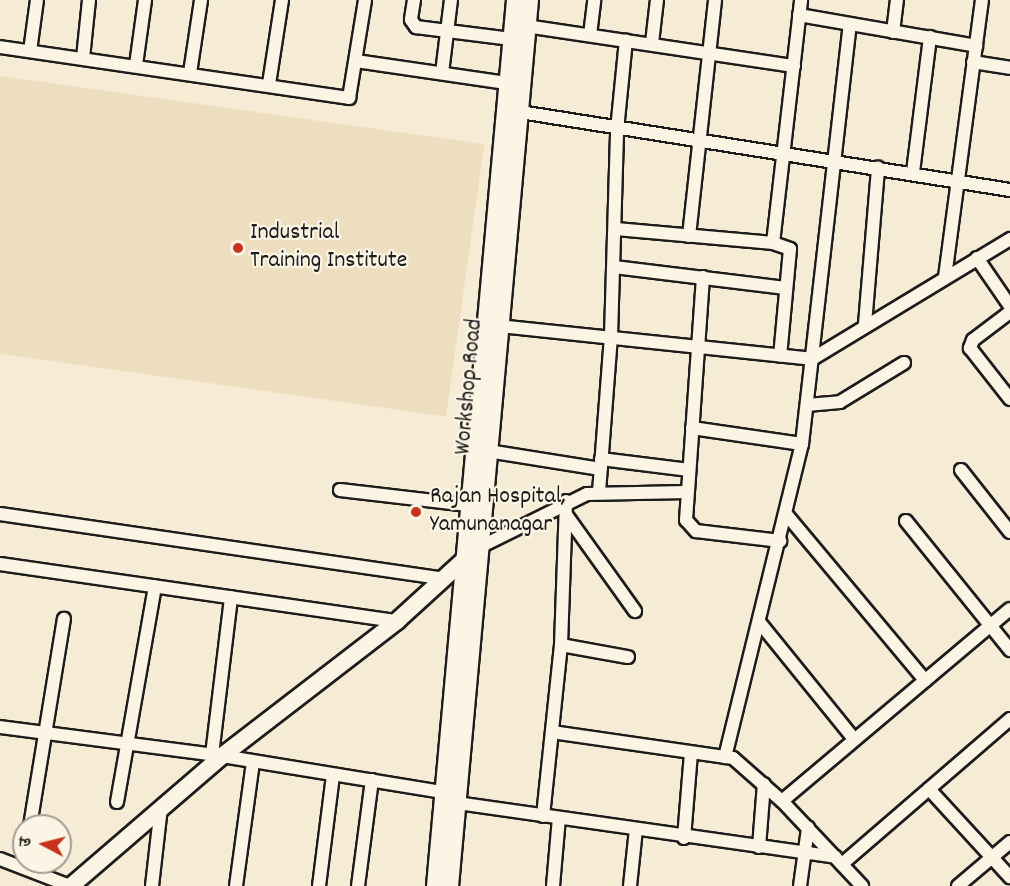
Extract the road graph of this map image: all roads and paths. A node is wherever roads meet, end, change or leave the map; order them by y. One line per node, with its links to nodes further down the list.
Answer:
1 (37, 0): 27 (street)
2 (89, 0): 29 (street)
3 (145, 0): 32 (street)
4 (201, 0): 35 (street)
5 (282, 0): 38 (street)
6 (365, 0): 30 (street)
7 (414, 0): 19 (street)
8 (451, 0): 19 (street)
9 (526, 0): 18 (main road, Workshop Road)
10 (594, 0): 21 (street)
11 (657, 0): 24 (street)
12 (715, 0): 28 (street)
13 (801, 0): 16 (street)
14 (897, 0): 20 (street)
15 (982, 0): 25 (street)
16 (799, 15): 17 (street); 33 (street)
17 (850, 24): 20 (street); 43 (street)
18 (517, 30): 19 (street); 21 (street); 37 (main road, Workshop Road); 39 (main road, Workshop Road)
19 (448, 31): 36 (street)
20 (893, 32): 22 (street)
21 (590, 35): 23 (street)
22 (930, 37): 25 (street); 45 (street)
23 (626, 40): 24 (street); 40 (street)
24 (652, 43): 28 (street)
25 (976, 46): 31 (street)
26 (0, 47): 27 (street)
27 (30, 51): 29 (street)
28 (710, 55): 33 (street); 41 (street)
29 (83, 58): 32 (street)
30 (356, 61): 36 (street); 38 (street)
31 (973, 62): 34 (street); 46 (street)
32 (136, 65): 35 (street)
33 (794, 66): 42 (street)
34 (1010, 68)
35 (190, 73): 38 (street)
36 (442, 73): 37 (street)
37 (506, 83): 39 (main road, Workshop Road)
38 (269, 84)
39 (512, 110): 40 (street); 60 (main road, Workshop Road); 78 (main road, Workshop Road)
40 (617, 130): 41 (street); 48 (street)
41 (700, 142): 42 (street); 49 (street)
42 (783, 155): 43 (street); 51 (street)
43 (836, 161): 44 (street); 64 (street)
44 (878, 168): 45 (street); 59 (street)
45 (913, 172): 46 (street)
46 (957, 182): 47 (street); 55 (street)
47 (1010, 190)
48 (616, 229): 49 (street); 53 (street)
49 (689, 236): 51 (street)
50 (1010, 239): 52 (street)
51 (773, 243): 56 (street)
52 (977, 258): 55 (street); 57 (street)
53 (614, 267): 54 (street); 61 (street)
54 (704, 277): 56 (street); 62 (street)
55 (945, 277): 59 (street)
56 (786, 288): 63 (street)
57 (1010, 306)
58 (1010, 312): 66 (street)
59 (865, 324): 64 (street)
60 (499, 326): 61 (street); 70 (main road, Workshop Road)
61 (611, 336): 62 (street); 71 (street)
62 (698, 347): 63 (street); 68 (street)
63 (780, 356): 64 (street)
64 (812, 359): 67 (street)
65 (904, 363): 67 (street)
66 (1010, 399)
67 (807, 405): 69 (street)
68 (692, 428): 69 (street); 72 (street)
69 (802, 444): 80 (street)
70 (488, 451): 71 (street); 85 (main road, Workshop Road)
71 (601, 464): 72 (street); 75 (street)
72 (689, 470): 76 (street)
73 (961, 470): 83 (street)
74 (340, 490): 78 (street)
75 (599, 492): 76 (street); 77 (street)
76 (687, 492): 84 (street)
77 (566, 501): 81 (street); 85 (street)
78 (468, 505): 86 (main road, Workshop Road)
79 (0, 514): 88 (street)
80 (786, 514): 84 (street); 100 (street)
81 (567, 516): 92 (street); 97 (street)
82 (906, 521): 96 (street)
83 (1010, 532)
84 (780, 541): 95 (street)
85 (480, 547): 86 (main road); 118 (main road, Workshop Road)
86 (463, 560): 88 (main road); 115 (main road, Workshop Road)
87 (0, 564): 89 (street)
88 (443, 579): 94 (main road)
89 (154, 586): 90 (street); 106 (street)
90 (231, 597): 94 (street); 108 (street)
91 (1010, 609): 96 (street)
92 (635, 611)
93 (64, 619): 104 (street)
94 (397, 621): 108 (main road)
95 (760, 623): 105 (street); 109 (street)
96 (992, 625): 98 (street); 100 (street)
97 (561, 645): 99 (street); 103 (street)
98 (1010, 650)
99 (628, 657)
100 (925, 680): 105 (street)
101 (1010, 719): 114 (street)
102 (0, 728): 104 (street)
103 (552, 732): 107 (street); 121 (street)
104 (48, 734): 106 (street); 120 (street)
105 (854, 740): 116 (street)
106 (126, 743): 108 (street); 117 (street)
107 (691, 753): 109 (street); 125 (street)
108 (217, 756): 110 (street); 119 (main road)
109 (725, 757): 113 (street)
110 (253, 762): 111 (street); 135 (street)
111 (333, 775): 112 (street); 136 (street)
112 (372, 780): 115 (street); 137 (street)
113 (764, 784): 116 (street); 127 (street)
114 (929, 789): 129 (street); 130 (street)
115 (443, 792): 138 (main road, Workshop Road)
116 (782, 801): 123 (street)
117 (117, 802)
118 (457, 803): 121 (street); 139 (main road, Workshop Road)
119 (161, 807): 133 (main road); 134 (street)
120 (32, 814)
121 (543, 816): 122 (street)
122 (559, 818): 124 (street); 140 (street)
123 (808, 828): 128 (street); 130 (street)
124 (636, 829): 125 (street); 141 (street)
125 (684, 838): 127 (street)
126 (1010, 842): 129 (street)
127 (759, 847): 128 (street)
128 (805, 852): 130 (street); 142 (street)
129 (991, 856): 132 (street); 144 (street)
130 (839, 860): 143 (street)
131 (45, 874): 133 (street)
132 (1010, 877)
133 (71, 886)
134 (152, 886)
135 (236, 886)
136 (319, 886)
137 (358, 886)
138 (435, 886)
139 (450, 886)
140 (553, 886)
141 (630, 886)
142 (800, 886)
143 (862, 886)
144 (958, 886)

